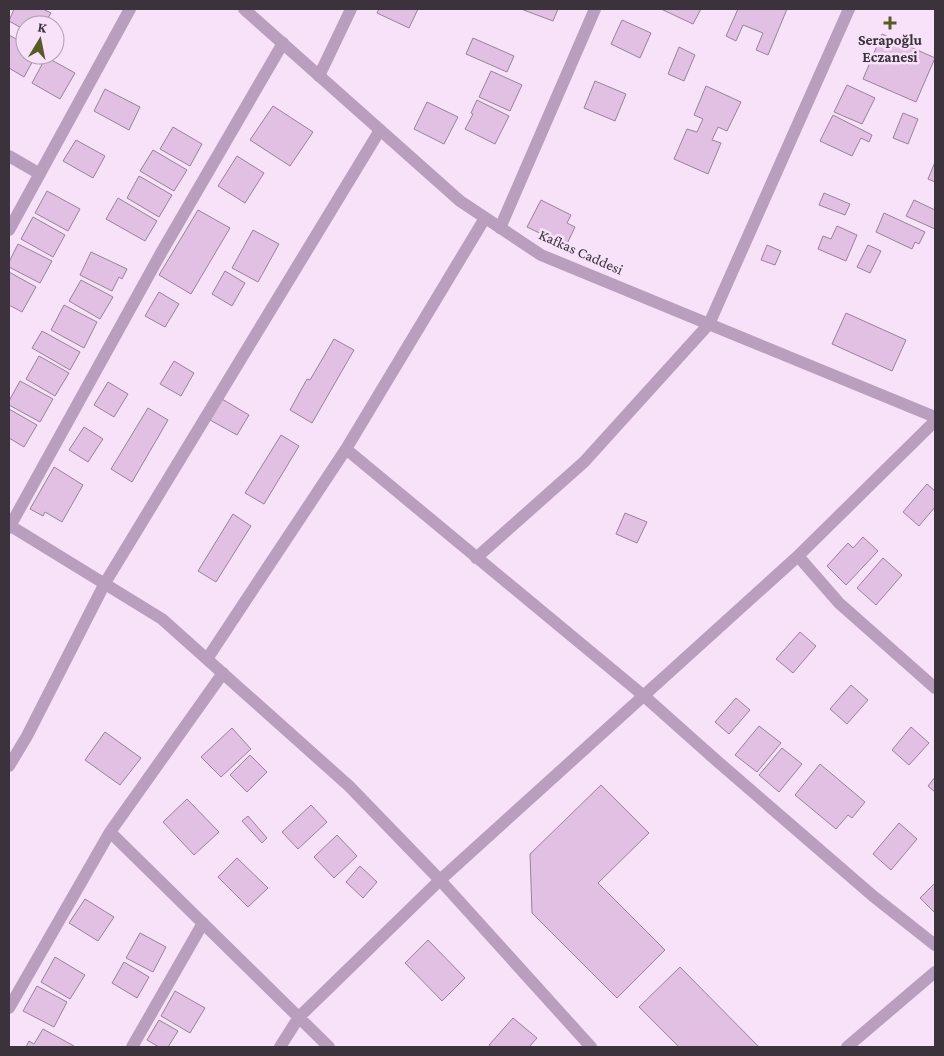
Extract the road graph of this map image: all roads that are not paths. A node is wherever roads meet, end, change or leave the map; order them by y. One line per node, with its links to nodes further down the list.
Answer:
1 (130, 9): 10 (street)
2 (244, 9): 6 (street, Kafkas Caddesi)
3 (351, 9): 7 (street)
4 (595, 9): 12 (street)
5 (849, 9): 14 (street)
6 (283, 43): 7 (street, Kafkas Caddesi); 17 (street)
7 (319, 76): 8 (street, Kafkas Caddesi)
8 (380, 130): 11 (street, Kafkas Caddesi); 20 (street)
9 (9, 156): 10 (street)
10 (40, 174): 13 (street)
11 (485, 218): 12 (street, Kafkas Caddesi); 16 (street)
12 (500, 228): 14 (street, Kafkas Caddesi)
13 (9, 230)
14 (709, 324): 15 (street, Kafkas Caddesi); 19 (street)
15 (935, 419): 18 (street)
16 (346, 450): 19 (street); 21 (street)
17 (9, 526): 20 (street)
18 (798, 556): 23 (street); 24 (street)
19 (476, 558): 24 (street)
20 (105, 583): 21 (street); 25 (street)
21 (207, 659): 22 (street)
22 (223, 673): 26 (street); 27 (street)
23 (935, 688)
24 (644, 696): 27 (street); 29 (street)
25 (9, 766)
26 (110, 832): 28 (street); 31 (street)
27 (440, 880): 32 (street); 36 (street)
28 (203, 923): 32 (street); 33 (street)
29 (935, 945)
30 (935, 972): 37 (street)
31 (9, 1008)
32 (298, 1017): 34 (street); 35 (street)
33 (132, 1047)
34 (280, 1047)
35 (329, 1047)
36 (591, 1047)
37 (847, 1047)

